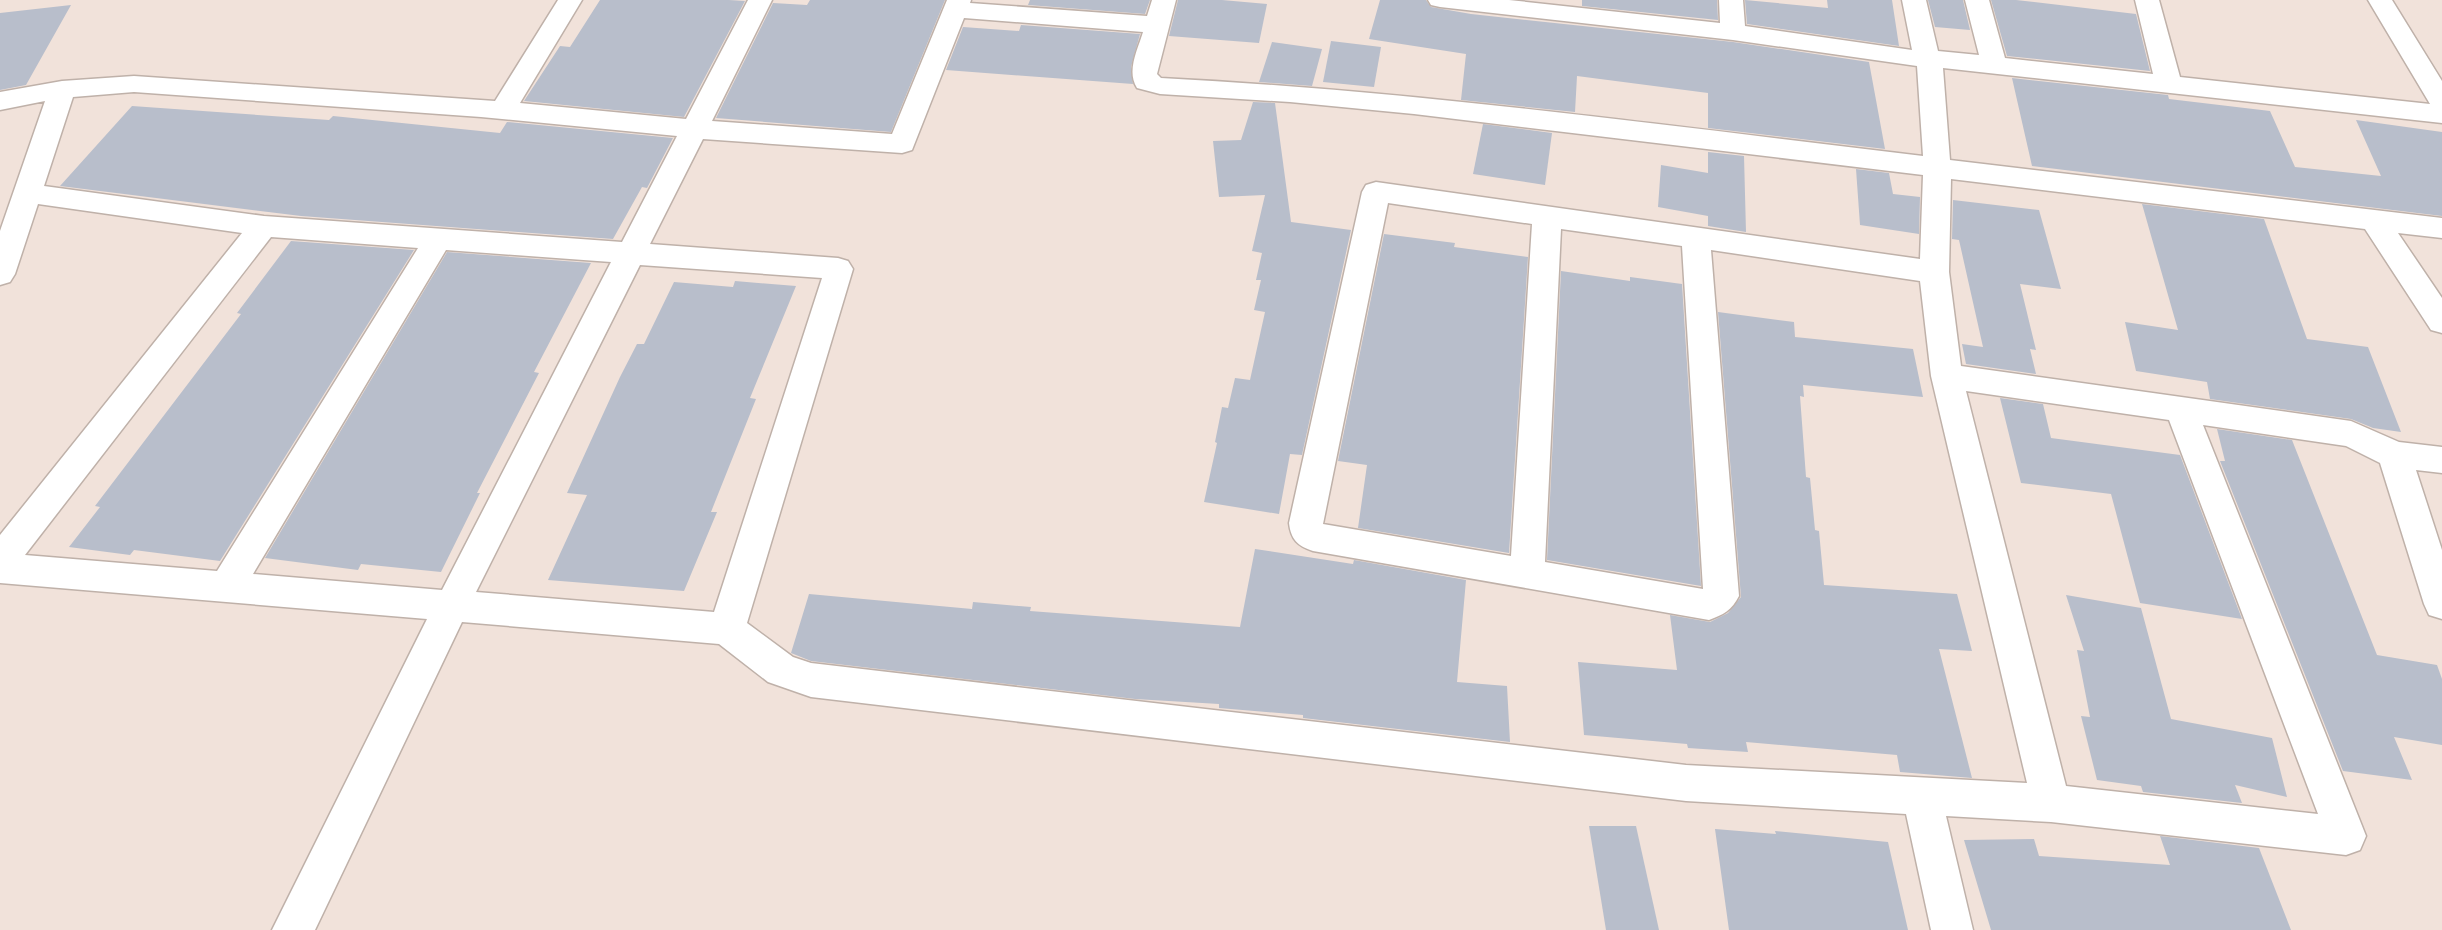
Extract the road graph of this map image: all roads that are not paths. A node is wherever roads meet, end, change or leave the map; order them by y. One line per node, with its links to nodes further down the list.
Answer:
1 (570, 0): 19 (street)
2 (760, 0): 21 (street)
3 (1440, 0): 10 (street)
4 (1731, 0): 12 (street)
5 (1914, 0): 13 (street)
6 (1977, 0): 14 (street)
7 (2147, 0): 15 (street)
8 (2380, 0): 18 (street)
9 (957, 5): 11 (street); 21 (street)
10 (1576, 7): 12 (street)
11 (1161, 12): 22 (street)
12 (1732, 33): 13 (street)
13 (1929, 59): 14 (street); 22 (street)
14 (1994, 65): 15 (street)
15 (2169, 84): 20 (street)
16 (62, 89): 17 (street); 19 (street); 23 (street)
17 (0, 101)
18 (2442, 102)
19 (503, 110): 21 (street)
20 (2442, 114)
21 (695, 129): 30 (street)
22 (1937, 166): 25 (street); 31 (street)
23 (27, 194): 26 (street); 32 (street)
24 (1547, 217): 29 (street); 40 (street); 40 (street)
25 (2374, 220): 27 (street); 33 (street)
26 (264, 226): 28 (street); 38 (street)
27 (2442, 228)
28 (438, 239): 30 (street); 41 (street)
29 (1696, 239): 31 (street); 40 (street)
30 (630, 255): 43 (street); 44 (street)
31 (1934, 272): 34 (street)
32 (0, 274)
33 (2442, 322)
34 (1947, 376): 35 (street); 46 (street)
35 (2181, 411): 36 (street); 46 (street)
36 (2394, 455): 37 (street); 42 (street)
37 (2442, 460)
38 (0, 561)
39 (0, 568): 41 (street)
40 (1527, 574)
41 (226, 587): 43 (street)
42 (2442, 604)
43 (451, 607): 44 (street); 47 (street)
44 (727, 629): 45 (street)
45 (1922, 798): 46 (street); 48 (street)
46 (2051, 803)
47 (293, 930)
48 (1952, 930)

